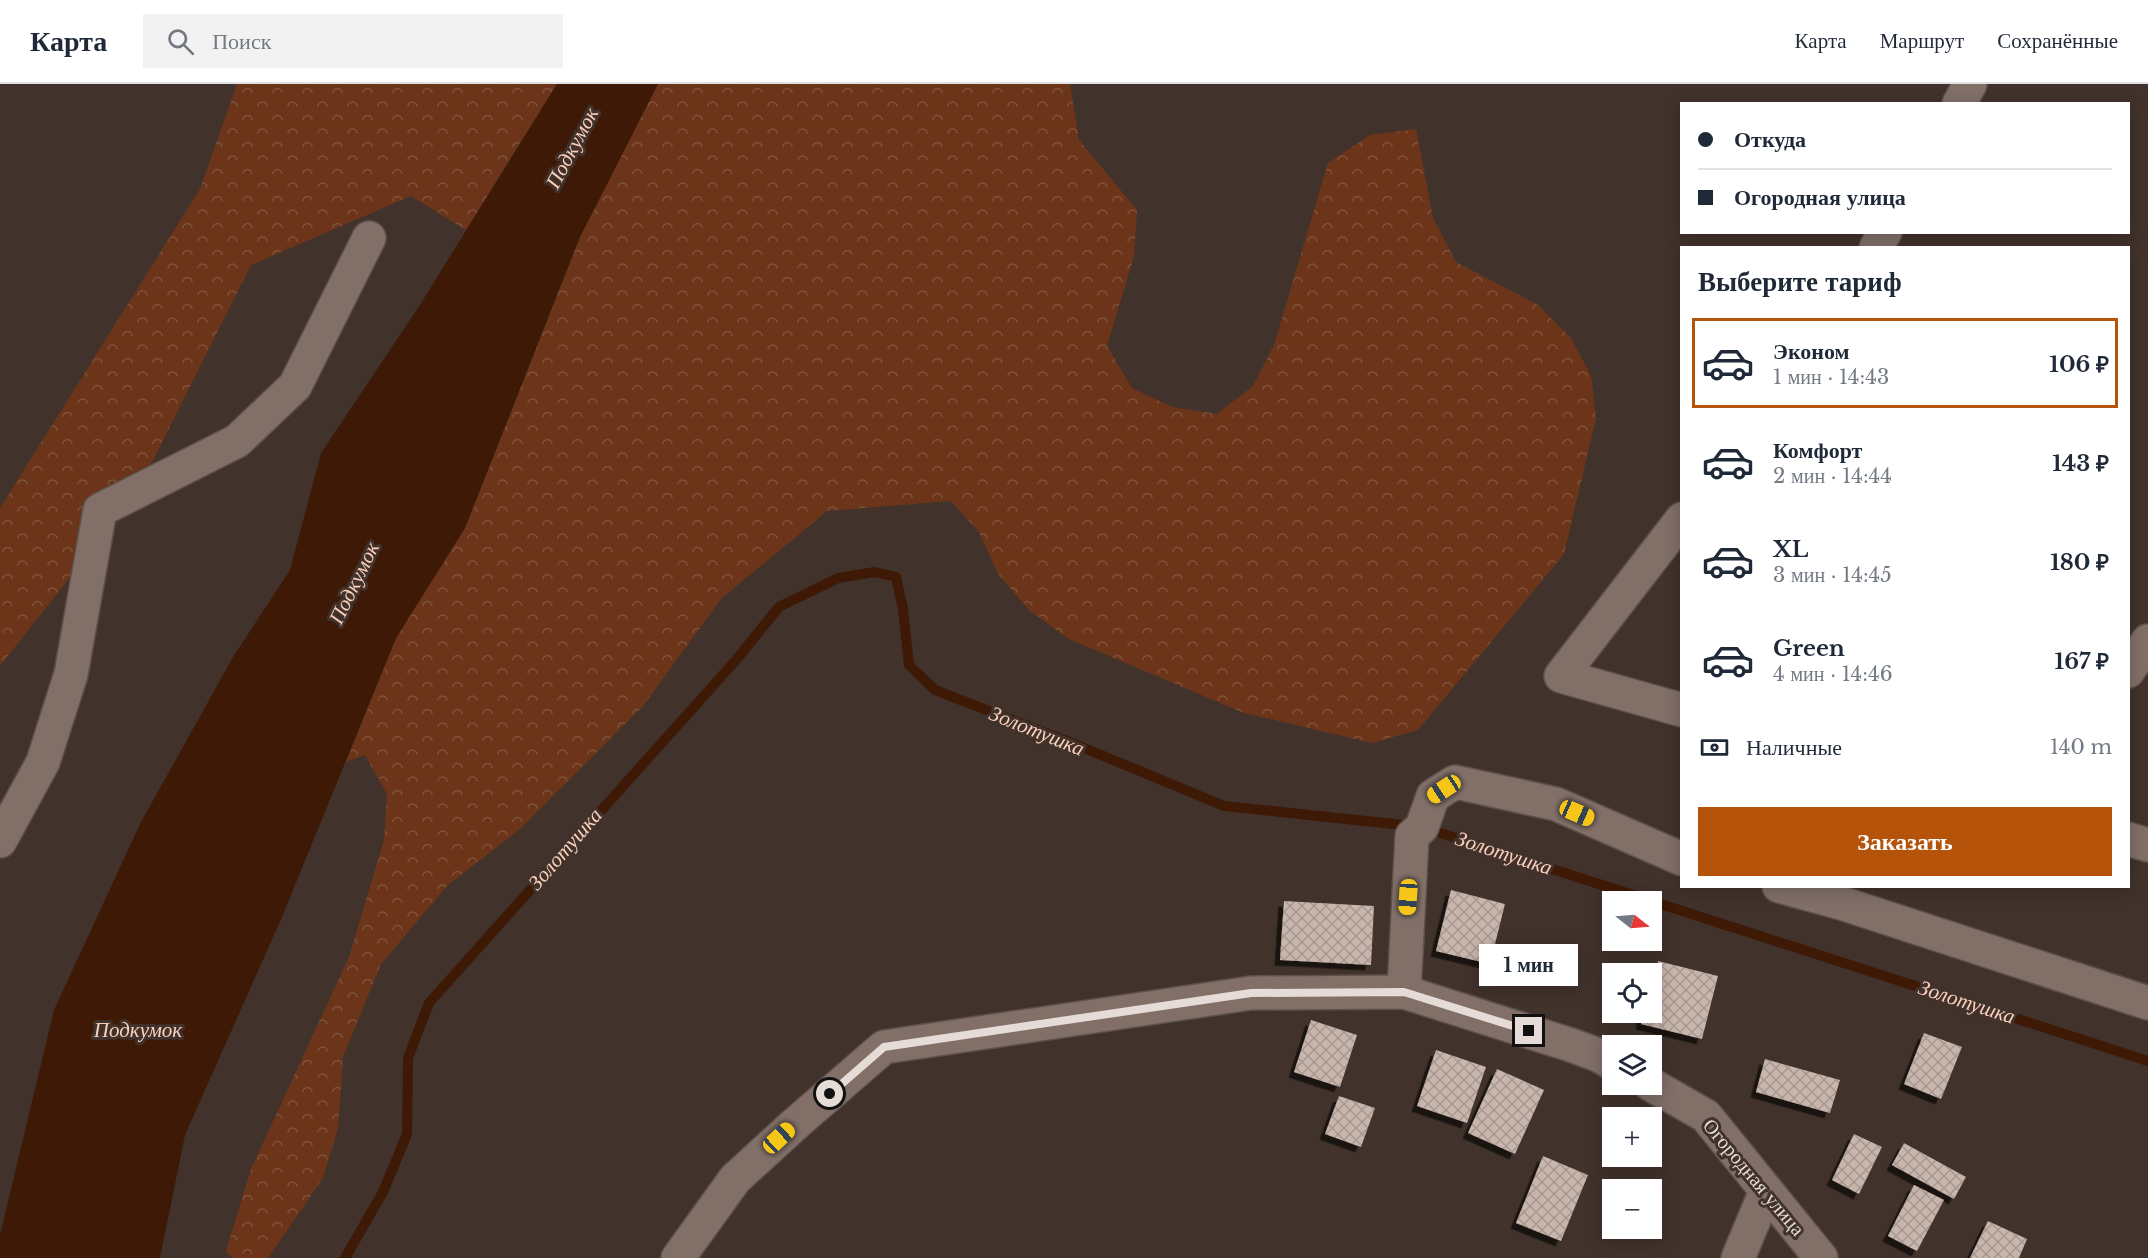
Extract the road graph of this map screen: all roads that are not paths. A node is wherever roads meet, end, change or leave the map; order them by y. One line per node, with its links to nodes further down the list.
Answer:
1 (1970, 84): 2 (street)
2 (1960, 102)
3 (369, 238): 9 (street)
4 (1680, 522): 7 (street)
5 (2148, 641): 6 (street)
6 (2130, 668)
7 (1680, 709)
8 (2130, 840): 10 (street)
9 (0, 841)
10 (2148, 845)
11 (1680, 858): 13 (street)
12 (1786, 888): 14 (street)
13 (1404, 992): 15 (street); 18 (street)
14 (2148, 1003)
15 (1602, 1057)
16 (1662, 1091): 17 (street, Огородная улица)
17 (1766, 1191): 19 (street); 20 (street, Огородная улица)
18 (678, 1258)
19 (1738, 1258)
20 (1821, 1258)

